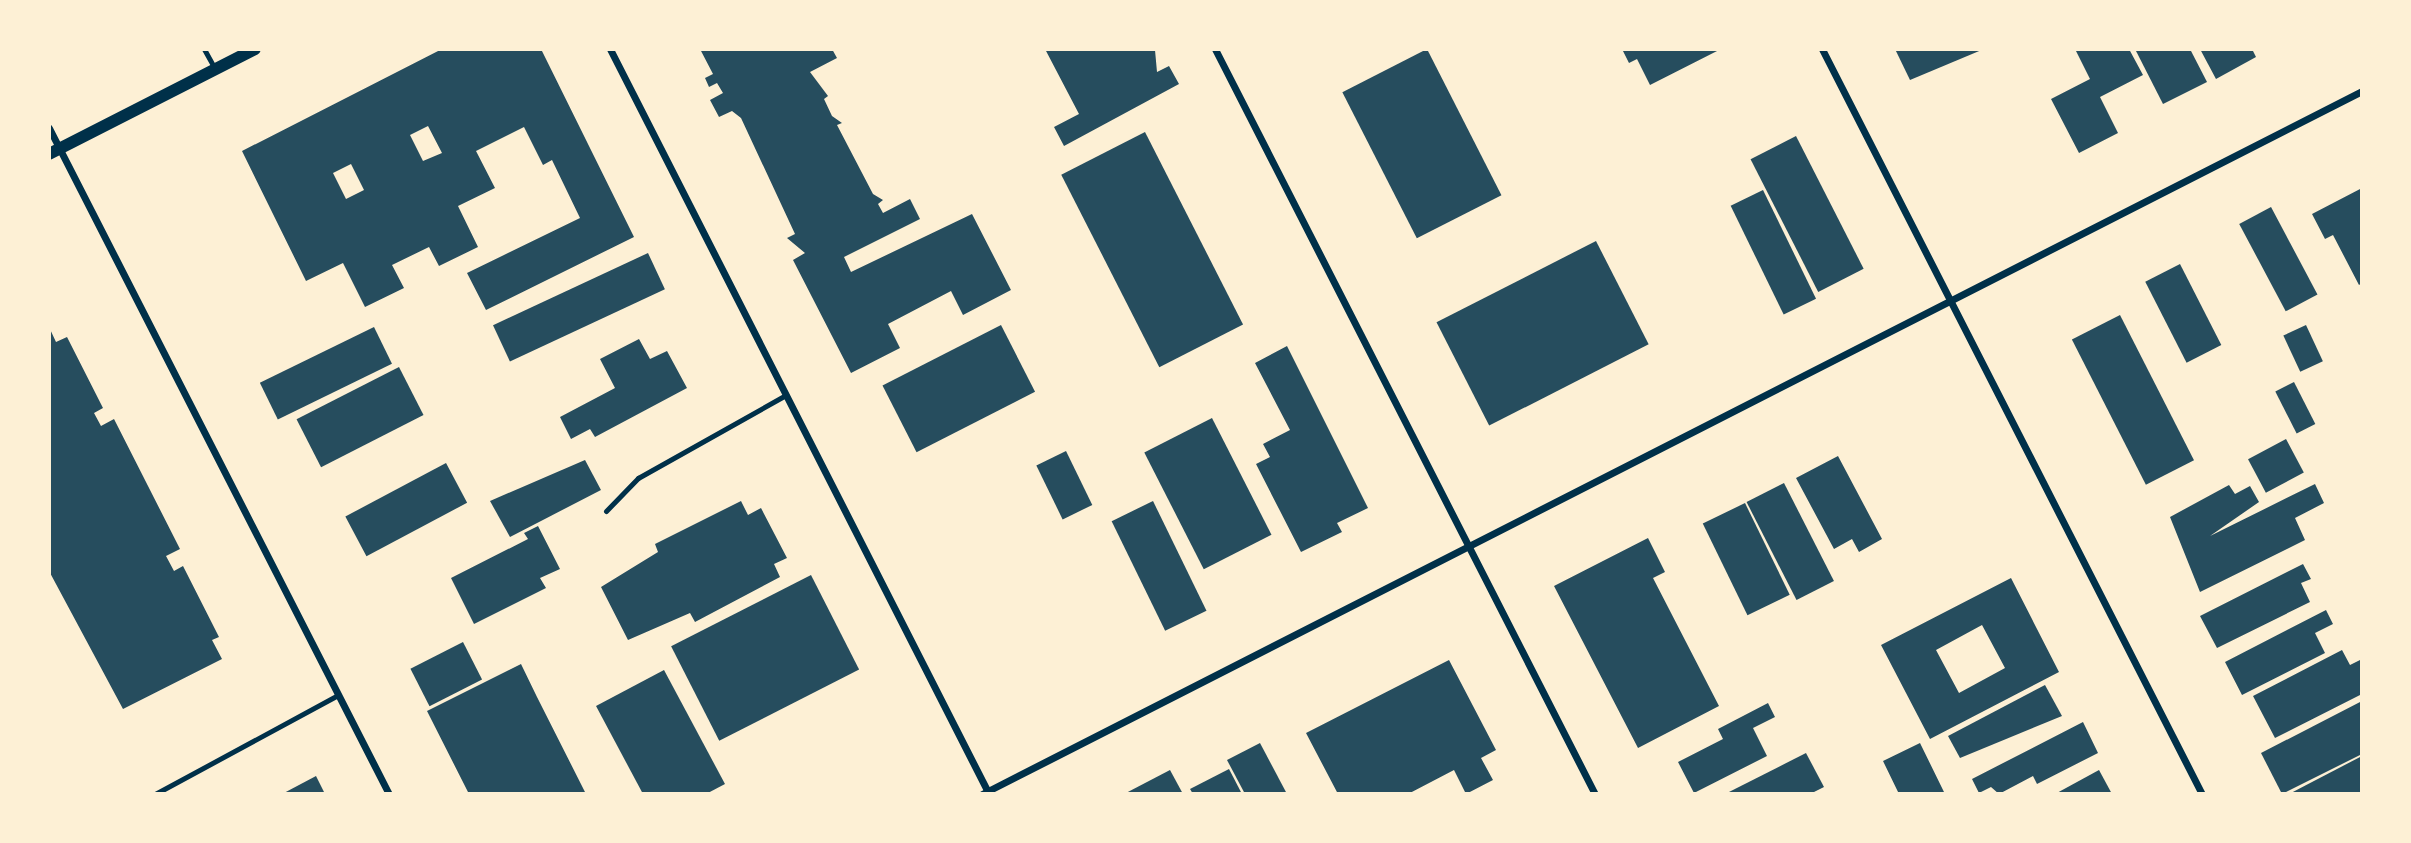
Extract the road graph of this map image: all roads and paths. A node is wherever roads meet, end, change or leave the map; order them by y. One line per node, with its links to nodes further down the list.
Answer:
1 (204, 49): 6 (lane)
2 (255, 49): 6 (street)
3 (610, 49): 11 (street)
4 (1215, 49): 13 (street)
5 (1822, 49): 10 (street)
6 (215, 69): 9 (street)
7 (2362, 91): 10 (street)
8 (49, 128): 9 (street)
9 (54, 151): 14 (street)
10 (1950, 301): 13 (street); 19 (street)
11 (786, 395): 12 (lane); 15 (street)
12 (606, 511)
13 (1470, 547): 15 (street); 18 (street)
14 (338, 695): 16 (lane); 17 (street)
15 (987, 793)
16 (155, 794)
17 (388, 794)
18 (1595, 794)
19 (2202, 794)

